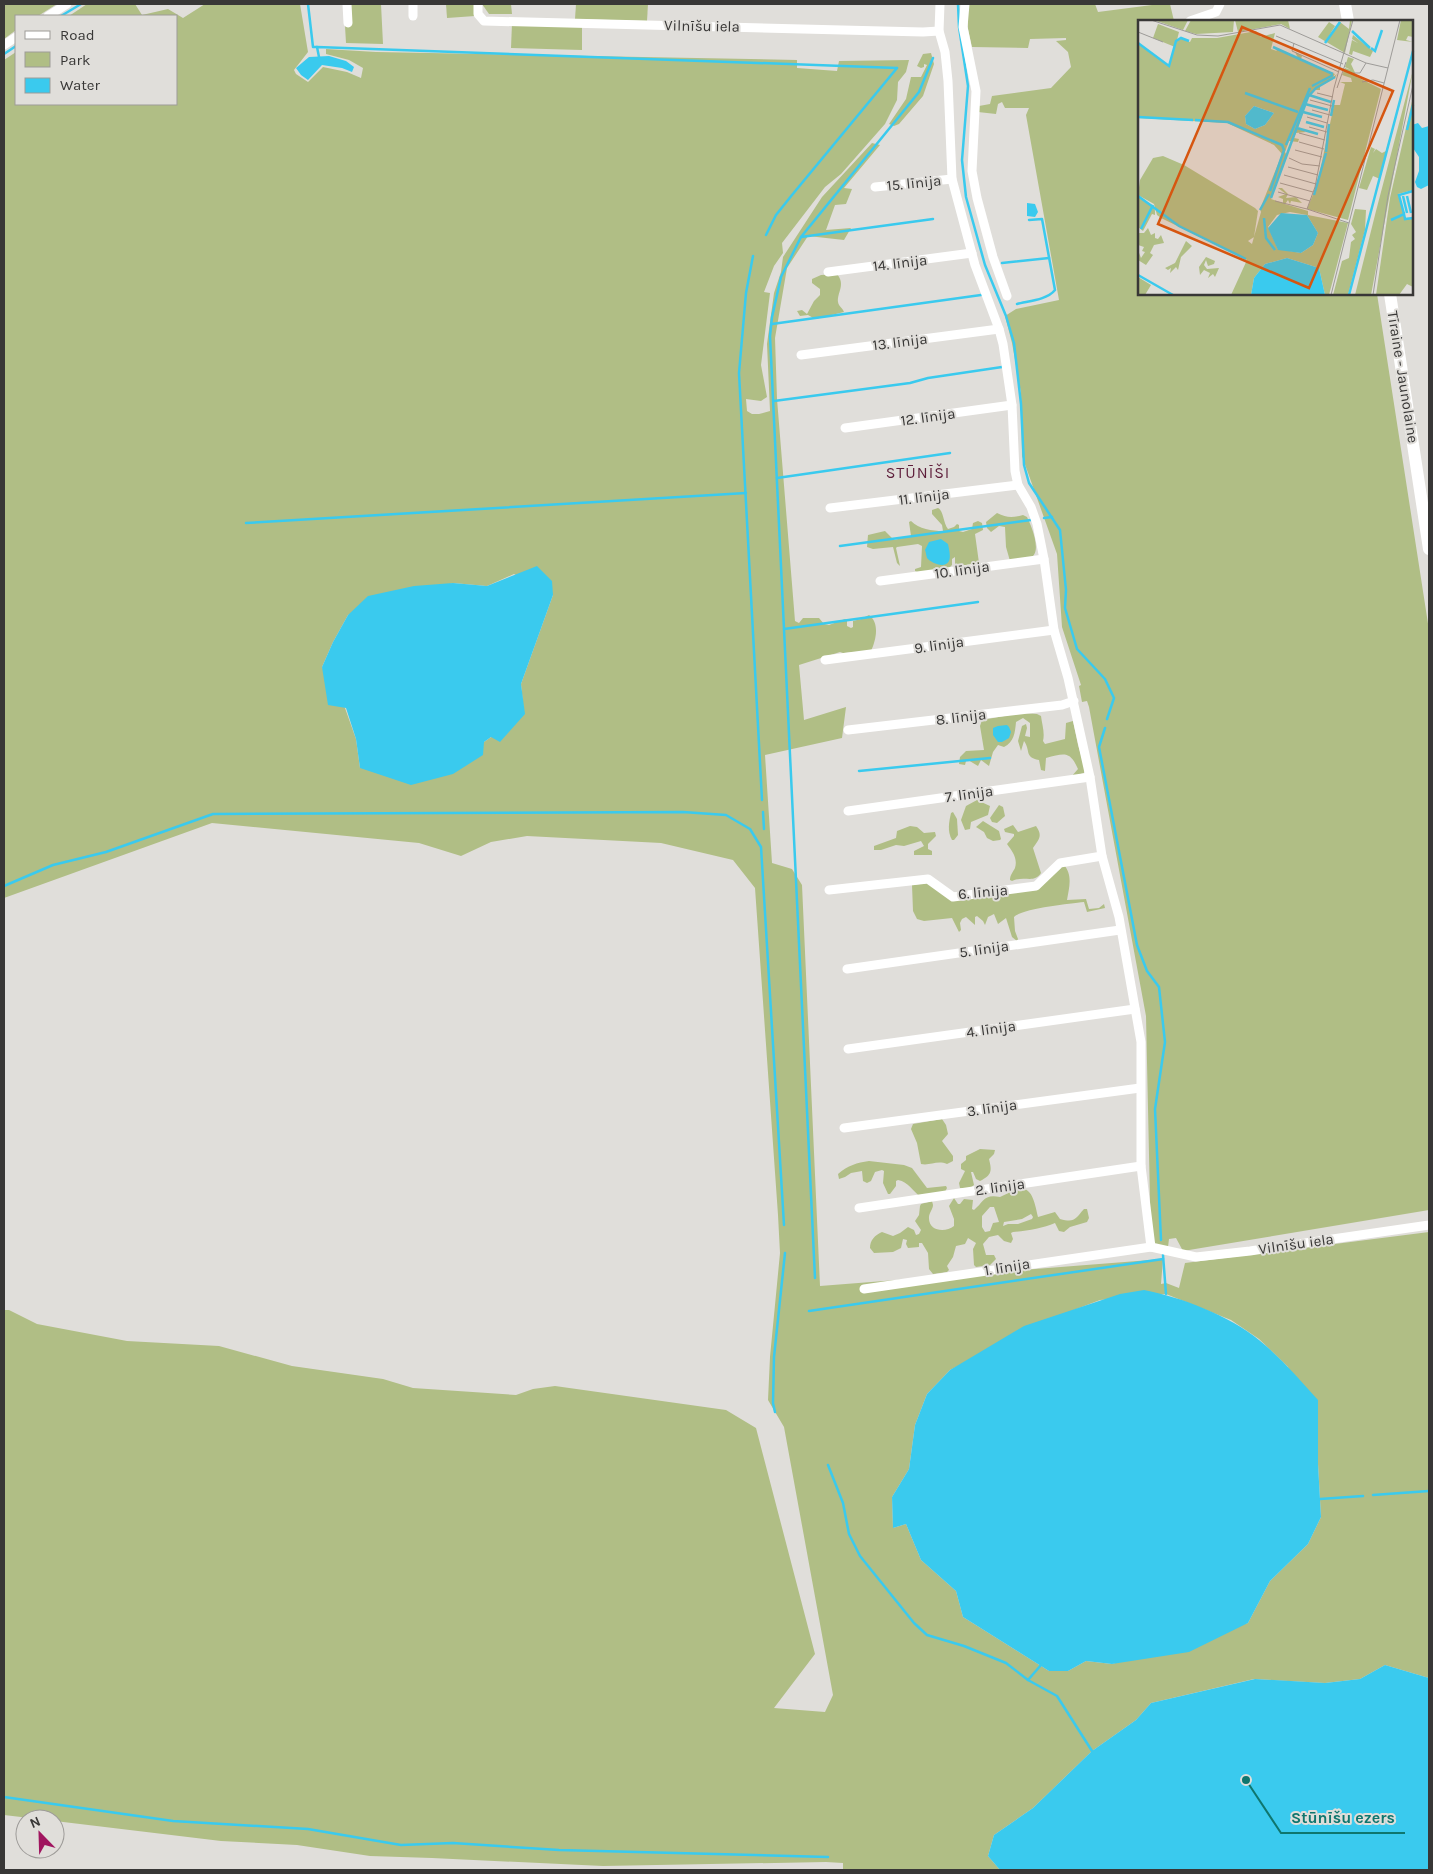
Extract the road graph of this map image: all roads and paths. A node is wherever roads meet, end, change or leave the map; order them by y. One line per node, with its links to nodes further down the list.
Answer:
1 (67, 4): 9 (street)
2 (347, 4): 13 (street)
3 (413, 4): 10 (street)
4 (478, 4): 14 (street, Vilnīšu iela)
5 (940, 4): 14 (street)
6 (965, 4): 22 (street)
7 (1220, 4): 11 (street)
8 (1345, 4): 12 (main road)
9 (50, 15)
10 (413, 16)
11 (1193, 20)
12 (1348, 20)
13 (348, 23)
14 (939, 31): 17 (street)
15 (15, 38): 16 (street)
16 (4, 45)
17 (952, 179): 18 (street, 15. līnija); 19 (street)
18 (875, 187)
19 (972, 254): 20 (street, 14. līnija); 23 (street)
20 (828, 272)
21 (1390, 295): 29 (main road, Tīraine - Jaunolaine)
22 (1007, 296)
23 (999, 329): 24 (street, 13. līnija); 25 (street)
24 (801, 355)
25 (1012, 405): 26 (street, 12. līnija); 27 (street)
26 (845, 428)
27 (1018, 485): 28 (street, 11. līnija); 30 (street)
28 (830, 508)
29 (1429, 549)
30 (1044, 559): 31 (street, 10. līnija); 32 (street)
31 (880, 581)
32 (1054, 630): 33 (street, 9. līnija); 34 (street)
33 (825, 660)
34 (1074, 701): 35 (street, 8. līnija); 36 (street)
35 (848, 730)
36 (1090, 777): 37 (street, 7. līnija); 38 (street)
37 (848, 810)
38 (1102, 856): 39 (street, 6. līnija); 40 (street)
39 (829, 890)
40 (1120, 930): 41 (street, 5. līnija); 42 (street)
41 (847, 969)
42 (1135, 1009): 43 (street, 4. līnija); 44 (street)
43 (848, 1049)
44 (1140, 1088): 45 (street, 3. līnija); 46 (street)
45 (844, 1128)
46 (1141, 1166): 47 (street, 2. līnija); 49 (street)
47 (859, 1208)
48 (1429, 1224): 49 (street, Vilnīšu iela)
49 (1151, 1247): 50 (street, 1. līnija)
50 (864, 1289)

